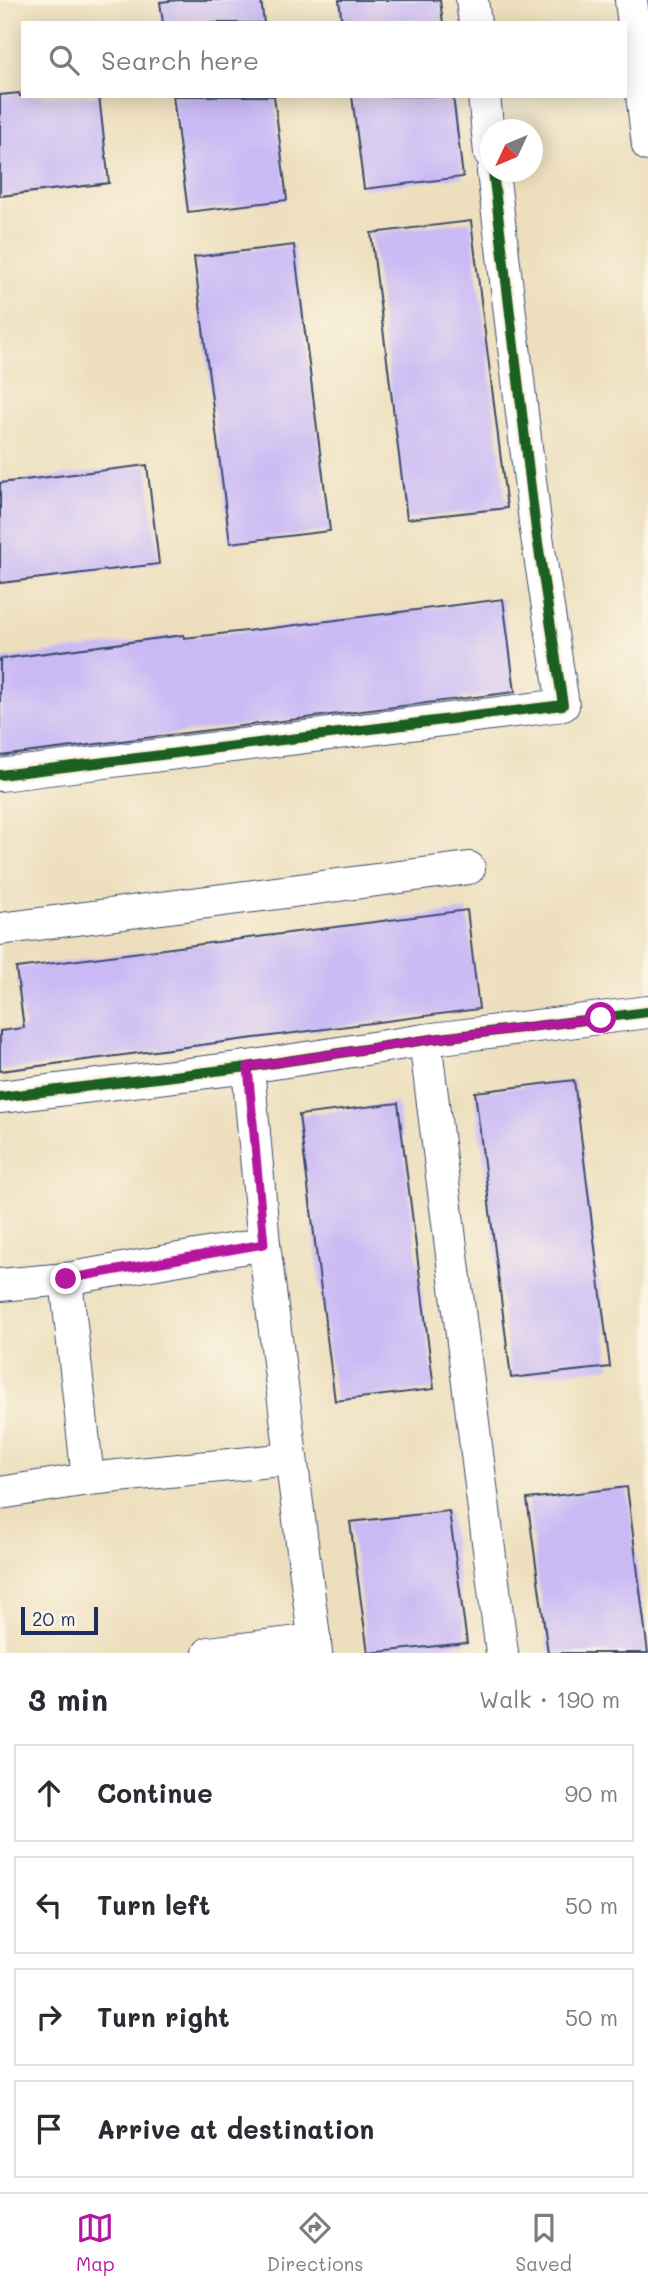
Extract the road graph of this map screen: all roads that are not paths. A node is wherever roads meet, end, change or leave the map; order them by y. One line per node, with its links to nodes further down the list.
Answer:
1 (472, 0): 3 (street)
2 (631, 0): 6 (street)
3 (475, 21)
4 (484, 98): 5 (street)
5 (487, 119)
6 (648, 145)
7 (494, 182): 8 (street)
8 (0, 775)
9 (469, 868): 10 (street)
10 (0, 929)
11 (648, 1012): 12 (street)
12 (425, 1040): 13 (street); 23 (street)
13 (248, 1067): 14 (street); 15 (street)
14 (0, 1097)
15 (264, 1244): 16 (street); 18 (street)
16 (66, 1279): 17 (street); 19 (street)
17 (0, 1285)
18 (291, 1459): 19 (street); 21 (street)
19 (88, 1479): 20 (street)
20 (0, 1493)
21 (315, 1647): 22 (street)
22 (209, 1653)
23 (502, 1653)

